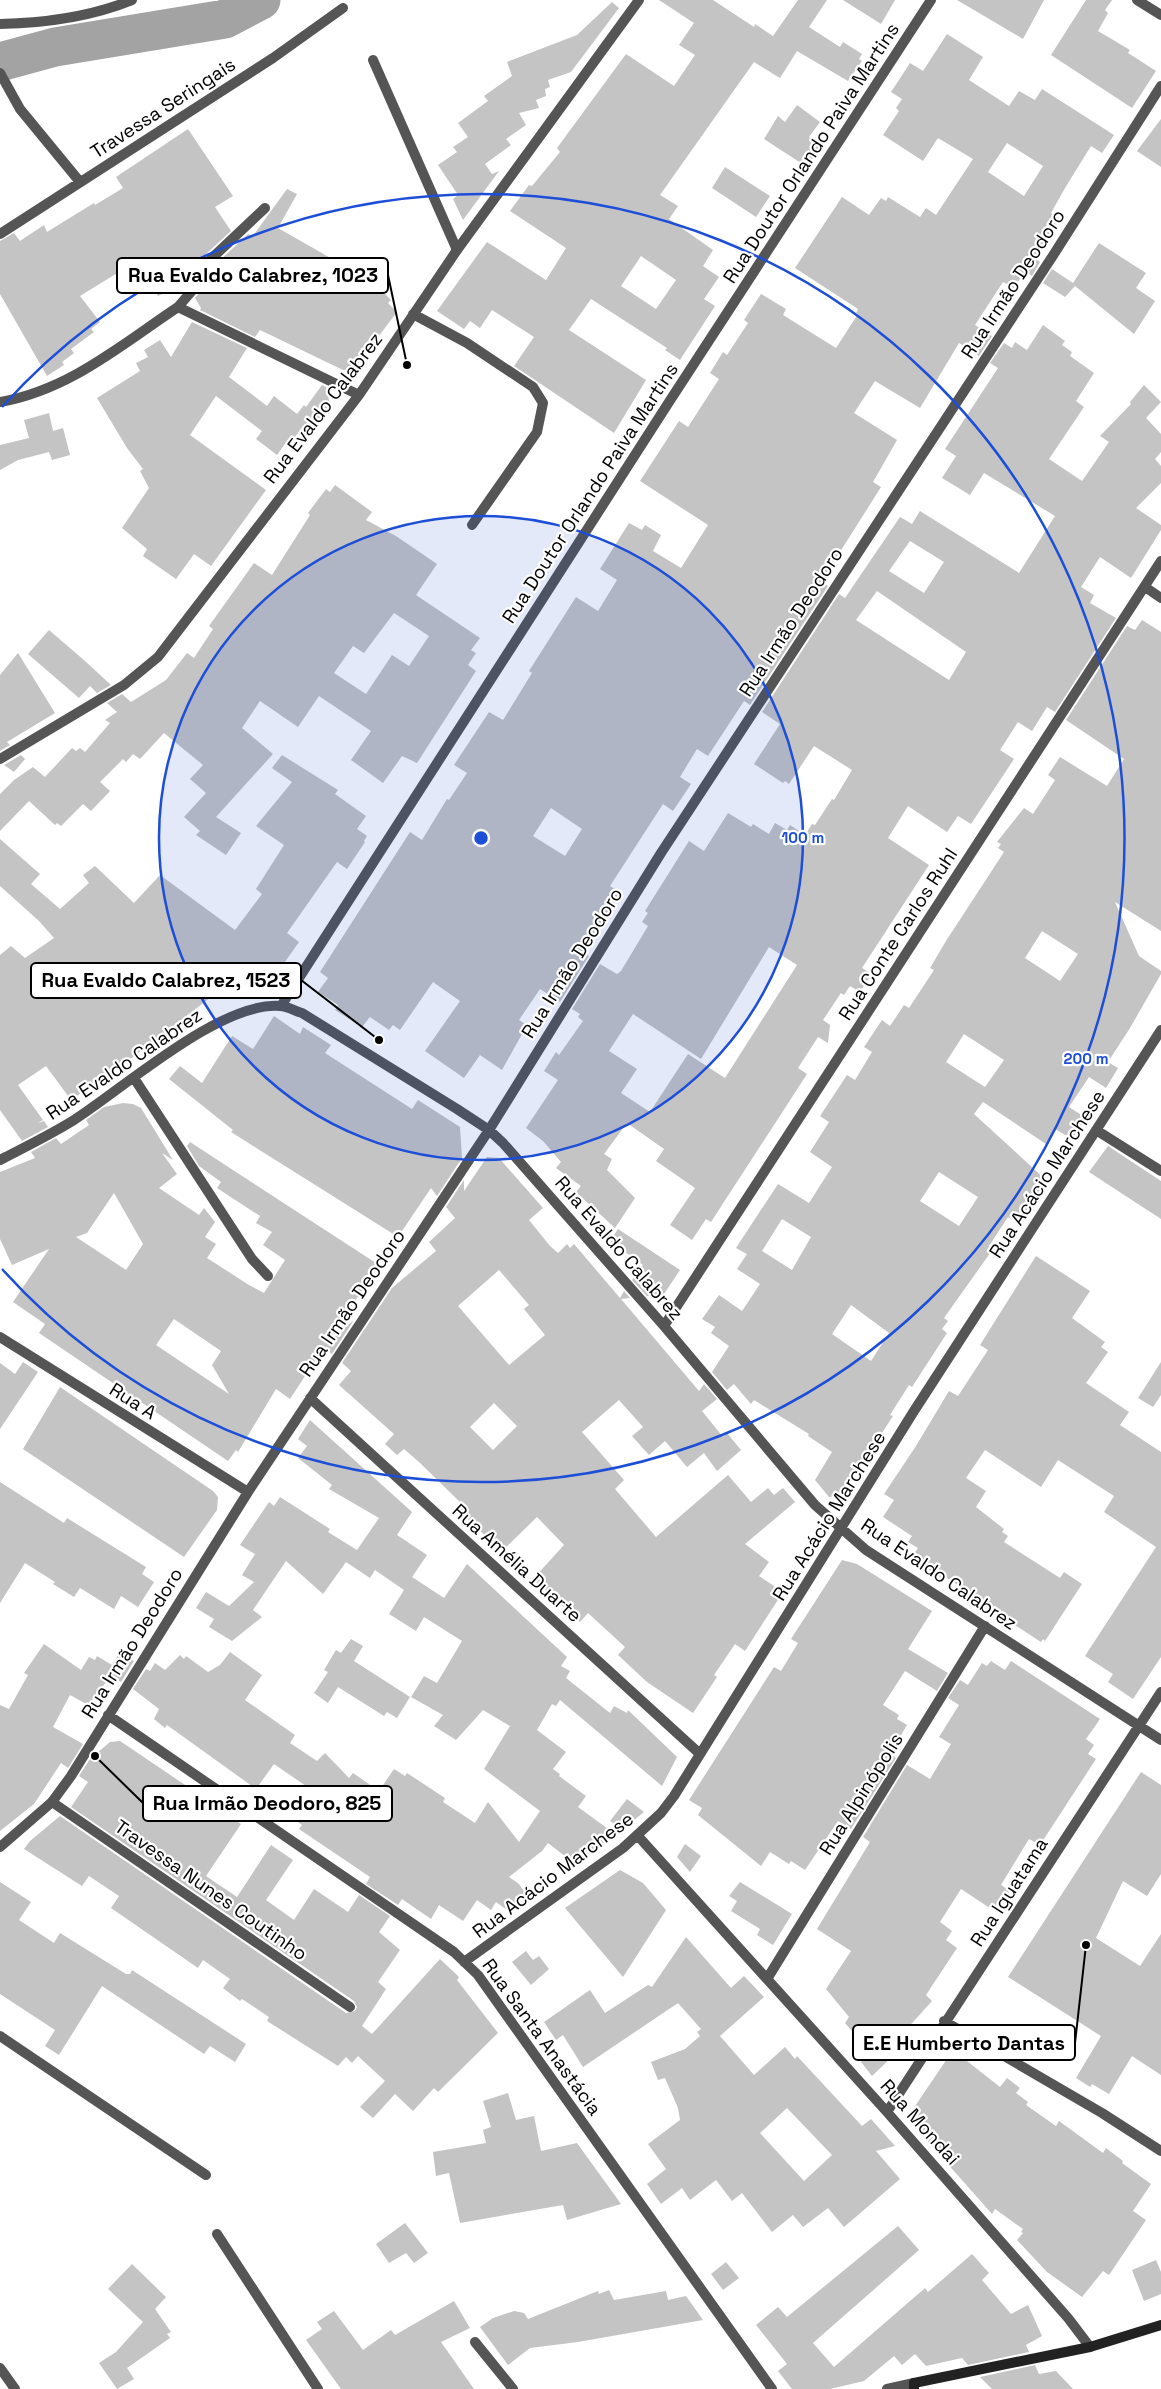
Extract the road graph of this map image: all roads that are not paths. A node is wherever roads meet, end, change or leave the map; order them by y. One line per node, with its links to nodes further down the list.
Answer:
1 (132, 0): 7 (street)
2 (639, 0): 14 (street, Rua Evaldo Calabrez)
3 (931, 0): 24 (street, Rua Doutor Orlando Paiva Martins)
4 (1138, 0): 6 (street)
5 (343, 8): 11 (street, Travessa Seringais)
6 (1161, 15)
7 (0, 24)
8 (373, 60): 14 (street)
9 (0, 73): 11 (street)
10 (1161, 86): 27 (street, Rua Irmão Deodoro)
11 (80, 182): 13 (street, Travessa Seringais)
12 (265, 208): 15 (street)
13 (0, 234)
14 (457, 250): 16 (street, Rua Evaldo Calabrez)
15 (178, 307): 17 (street); 18 (street)
16 (413, 314): 17 (street, Rua Evaldo Calabrez); 19 (street)
17 (359, 395): 23 (street, Rua Evaldo Calabrez)
18 (0, 402)
19 (472, 525)
20 (1161, 561): 21 (street, Rua Conte Carlos Ruhl)
21 (1144, 588): 22 (street); 32 (street, Rua Conte Carlos Ruhl)
22 (1161, 598)
23 (0, 759)
24 (281, 1006): 26 (street, Rua Evaldo Calabrez); 27 (street, Rua Evaldo Calabrez)
25 (1161, 1030): 28 (street, Rua Acácio Marchese)
26 (134, 1078): 29 (street, Rua Evaldo Calabrez); 31 (street)
27 (489, 1130): 32 (street, Rua Evaldo Calabrez); 34 (street, Rua Irmão Deodoro)
28 (1096, 1130): 30 (street); 36 (street, Rua Acácio Marchese)
29 (0, 1160)
30 (1161, 1171)
31 (268, 1276)
32 (664, 1326): 36 (street, Rua Evaldo Calabrez)
33 (0, 1337): 35 (street, Rua A)
34 (310, 1398): 35 (street, Rua Irmão Deodoro); 42 (street, Rua Amélia Duarte)
35 (248, 1492): 39 (street, Rua Irmão Deodoro)
36 (842, 1530): 37 (street, Rua Evaldo Calabrez); 42 (street, Rua Acácio Marchese)
37 (985, 1626): 40 (street, Rua Evaldo Calabrez); 47 (street, Rua Alpinópolis)
38 (1161, 1692): 40 (street, Rua Iguatama)
39 (108, 1715): 43 (street, Rua Irmão Deodoro); 46 (street, Rua Santa Anastácia)
40 (1138, 1726): 41 (street, Rua Evaldo Calabrez); 49 (street, Rua Iguatama)
41 (1161, 1740)
42 (700, 1754): 44 (street, Rua Acácio Marchese)
43 (52, 1802): 45 (street, Rua Irmão Deodoro); 48 (street, Travessa Nunes Coutinho)
44 (638, 1836): 46 (street, Rua Acácio Marchese); 47 (street, Rua Mondai)
45 (0, 1847)
46 (464, 1962): 63 (street, Rua Santa Anastácia)
47 (767, 1979): 51 (street, Rua Mondai)
48 (350, 2007)
49 (944, 2022): 51 (street, Rua Iguatama); 52 (street)
50 (0, 2036): 53 (street)
51 (887, 2112): 57 (street, Rua Mondai)
52 (1161, 2151)
53 (206, 2175)
54 (217, 2234): 61 (street)
55 (1161, 2324): 57 (street)
56 (475, 2342): 62 (street)
57 (1090, 2347): 59 (street)
58 (0, 2368): 60 (street)
59 (914, 2386): 64 (street)
60 (15, 2389)
61 (318, 2389)
62 (513, 2389)
63 (772, 2389)
64 (887, 2389)

